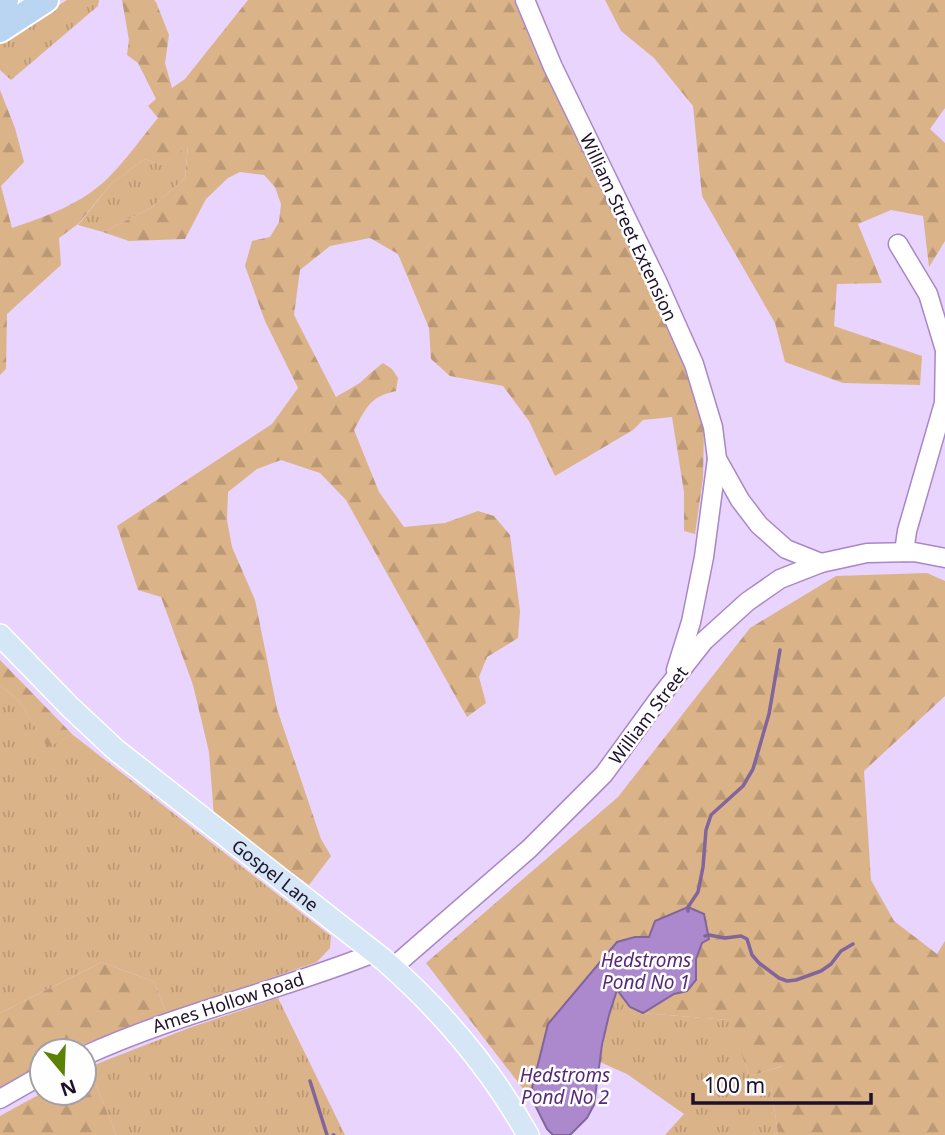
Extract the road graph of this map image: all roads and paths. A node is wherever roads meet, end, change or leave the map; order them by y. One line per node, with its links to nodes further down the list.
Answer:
1 (6, 0): 4 (highway)
2 (46, 0): 5 (highway)
3 (525, 0): 7 (street, William Street Extension)
4 (0, 4)
5 (0, 30)
6 (898, 244): 8 (street)
7 (717, 458): 10 (street, William Street Extension); 12 (street, William Street Extension)
8 (904, 552): 9 (street, William Street); 10 (street, William Street)
9 (945, 558)
10 (821, 563): 12 (street, William Street)
11 (0, 635): 13 (main road, Gospel Lane)
12 (673, 680): 14 (street, William Street)
13 (374, 953): 14 (main road, Gospel Lane); 15 (street, Ames Hollow Road)
14 (392, 968): 18 (main road, Gospel Lane)
15 (98, 1050)
16 (28, 1083): 17 (street)
17 (0, 1099)
18 (528, 1135)

